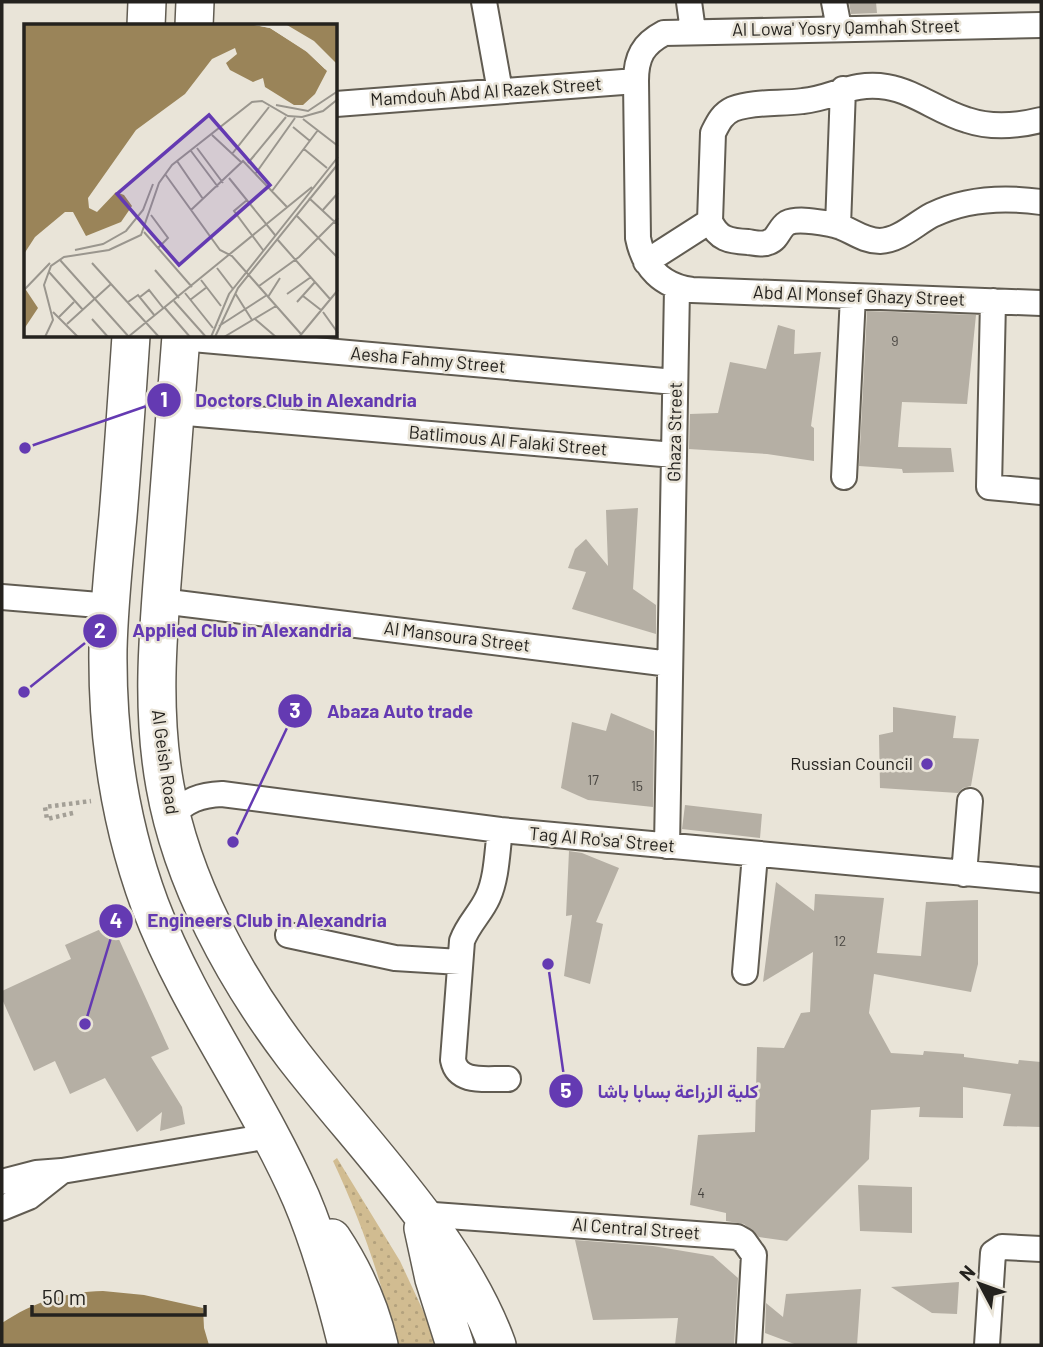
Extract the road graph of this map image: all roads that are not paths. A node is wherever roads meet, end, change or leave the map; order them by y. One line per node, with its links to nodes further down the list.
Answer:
1 (147, 2): 6 (highway)
2 (195, 2): 7 (highway)
3 (484, 2): 13 (street)
4 (689, 2): 10 (street)
5 (834, 2): 9 (street)
6 (146, 24)
7 (194, 24)
8 (1041, 25): 9 (street, Al Lowa' Yosry Qamhah Street)
9 (839, 28): 10 (street, Al Lowa' Yosry Qamhah Street)
10 (693, 31): 11 (street, Al Lowa' Yosry Qamhah Street)
11 (636, 81): 13 (street, Mamdouh Abd Al Razek Street); 19 (street)
12 (843, 89): 15 (street); 17 (street); 18 (street)
13 (500, 91): 14 (street, Mamdouh Abd Al Razek Street)
14 (338, 104)
15 (1041, 120)
16 (1041, 202): 18 (street)
17 (710, 221): 18 (street); 19 (street)
18 (838, 226)
19 (646, 262): 20 (street)
20 (677, 288): 21 (street, Abd Al Monsef Ghazy Street); 27 (street, Ghaza Street)
21 (853, 296): 22 (street, Abd Al Monsef Ghazy Street); 30 (street)
22 (993, 301): 23 (street, Abd Al Monsef Ghazy Street); 31 (street)
23 (1041, 303)
24 (131, 338): 34 (highway)
25 (181, 338): 28 (highway, Al Geish Road)
26 (192, 338): 27 (street, Aesha Fahmy Street)
27 (675, 382): 29 (street, Ghaza Street)
28 (175, 412): 29 (street, Batlimous Al Falaki Street); 33 (highway, Al Geish Road)
29 (674, 455): 35 (street, Ghaza Street)
30 (844, 477)
31 (1041, 492)
32 (2, 597): 34 (street)
33 (161, 601): 35 (street, Al Mansoura Street); 37 (highway, Al Geish Road)
34 (111, 606): 47 (highway)
35 (670, 664): 39 (street, Ghaza Street)
36 (970, 801): 41 (street)
37 (171, 816): 38 (street, Tag Al Ro'sa' Street); 52 (highway, Al Geish Road)
38 (500, 830): 39 (street, Tag Al Ro'sa' Street); 44 (street)
39 (667, 846): 40 (street, Tag Al Ro'sa' Street)
40 (755, 855): 41 (street, Tag Al Ro'sa' Street); 45 (street)
41 (964, 874): 42 (street, Tag Al Ro'sa' Street)
42 (1041, 880)
43 (288, 935): 44 (street)
44 (460, 962): 46 (street)
45 (746, 972)
46 (508, 1079)
47 (270, 1136): 48 (street); 50 (highway)
48 (61, 1171): 49 (street); 51 (street)
49 (2, 1182)
50 (301, 1199): 54 (highway); 55 (highway)
51 (2, 1208)
52 (420, 1214): 56 (highway); 57 (highway, Al Geish Road); 58 (street, Al Central Street)
53 (1041, 1249): 59 (street)
54 (346, 1345)
55 (379, 1345)
56 (455, 1345)
57 (497, 1345)
58 (749, 1345)
59 (988, 1345)

